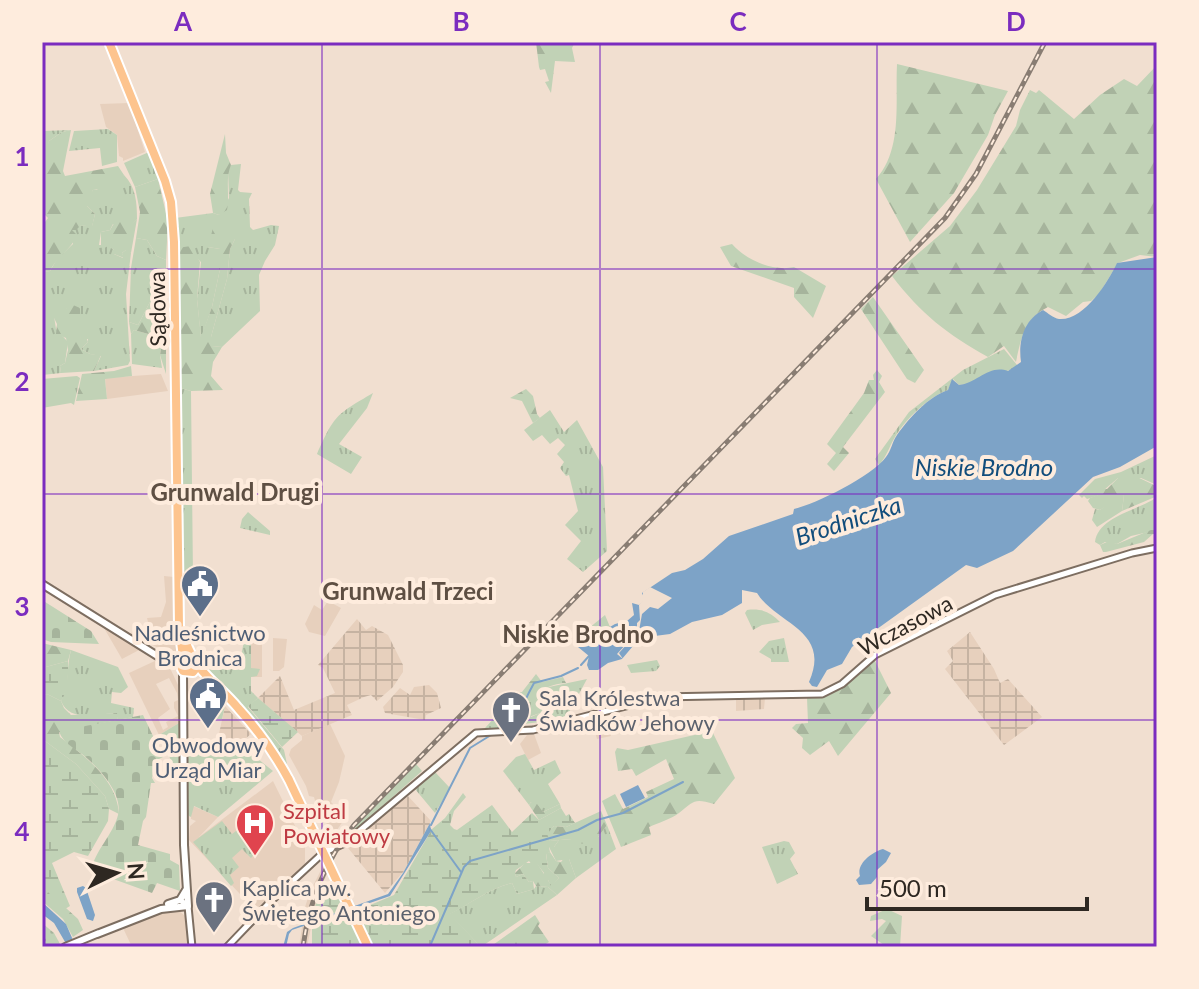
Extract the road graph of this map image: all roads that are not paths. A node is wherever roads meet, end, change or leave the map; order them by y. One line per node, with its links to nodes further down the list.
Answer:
1 (109, 42): 4 (main road, Sądowa)
2 (1157, 548): 13 (street, Wczasowa)
3 (42, 584): 4 (main road)
4 (187, 666): 5 (main road, Sądowa); 14 (main road, bridge)
5 (186, 890): 6 (main road); 7 (main road, Sądowa)
6 (180, 900): 7 (street); 9 (main road)
7 (188, 906): 8 (main road); 10 (street, Sądowa)
8 (169, 907): 9 (main road); 10 (street)
9 (152, 911): 11 (main road)
10 (189, 914): 12 (street, Sądowa)
11 (65, 947)
12 (193, 947)
13 (227, 947)
14 (368, 947)

